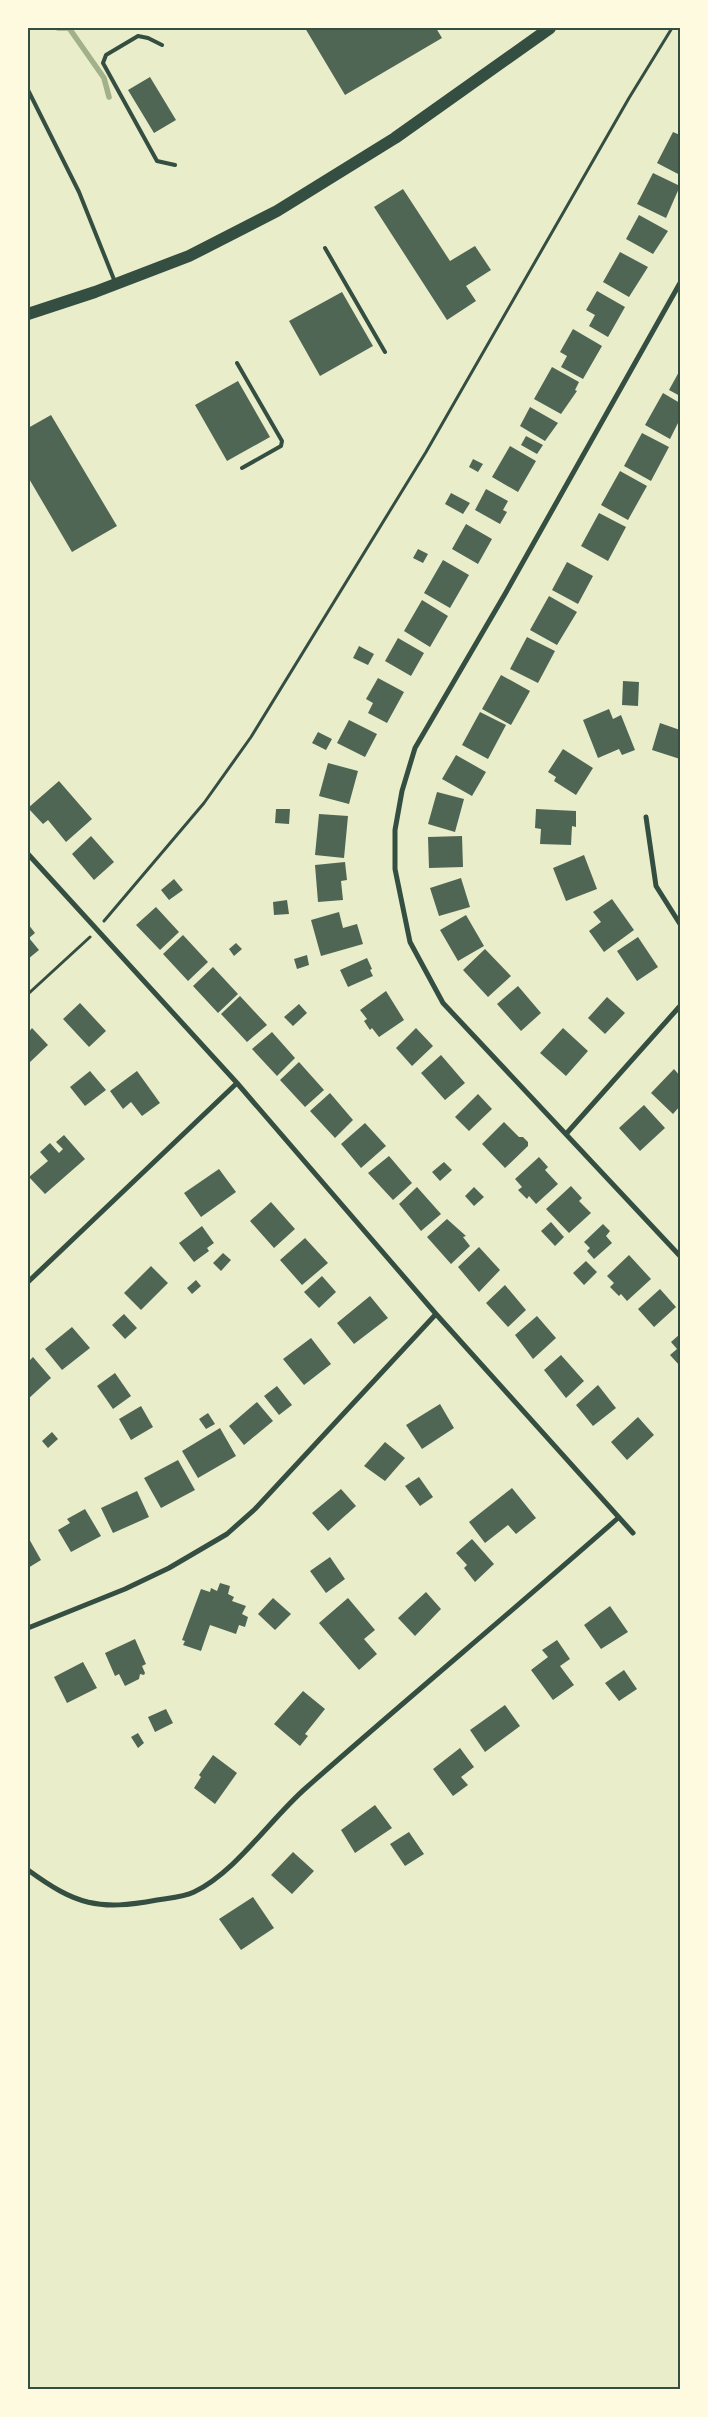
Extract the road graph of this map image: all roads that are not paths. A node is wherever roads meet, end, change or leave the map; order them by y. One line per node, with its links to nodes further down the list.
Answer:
1 (550, 28): 7 (main road)
2 (162, 45): 4 (lane)
3 (28, 90): 7 (lane)
4 (175, 164)
5 (325, 248): 9 (lane)
6 (680, 282): 17 (street)
7 (116, 284): 8 (main road)
8 (28, 314)
9 (384, 352)
10 (237, 363): 11 (lane)
11 (242, 468)
12 (646, 817): 14 (street)
13 (28, 854): 16 (street)
14 (680, 924)
15 (680, 1006): 17 (street)
16 (237, 1084): 19 (street); 20 (street)
17 (566, 1134): 18 (street)
18 (680, 1256)
19 (28, 1282)
20 (436, 1314): 21 (street); 23 (street)
21 (618, 1518): 22 (street); 24 (street)
22 (633, 1533)
23 (28, 1628)
24 (28, 1870)

